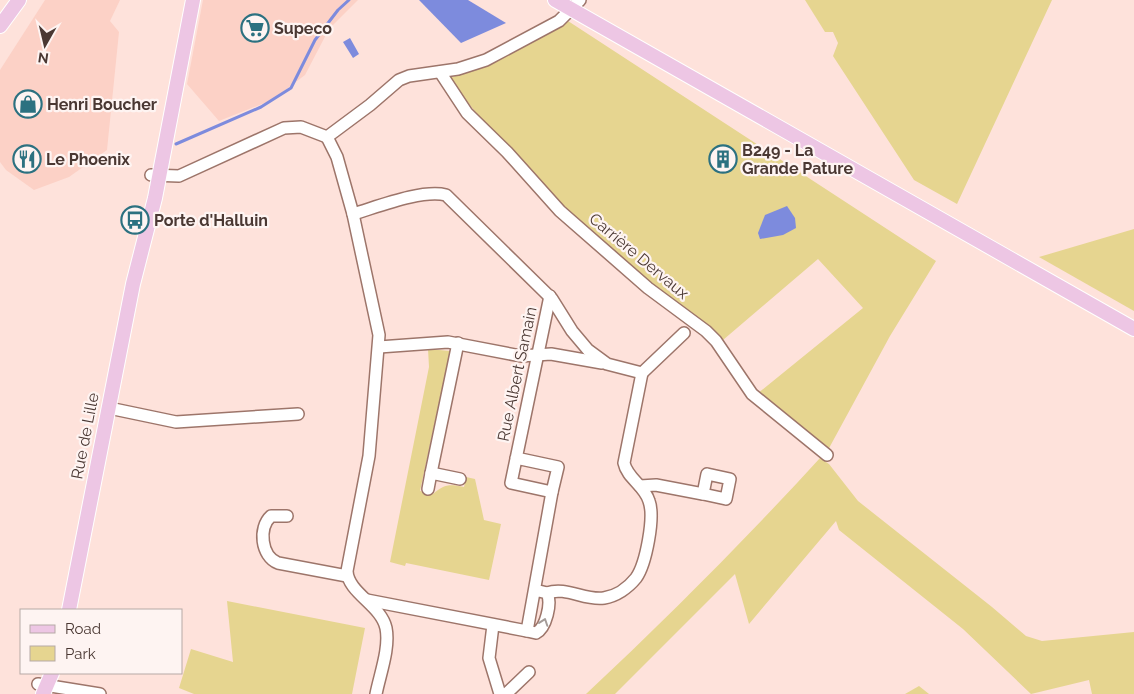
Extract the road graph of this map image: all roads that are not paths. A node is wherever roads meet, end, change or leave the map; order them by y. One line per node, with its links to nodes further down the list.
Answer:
1 (19, 0): 6 (main road)
2 (186, 0): 9 (main road, Rue de Lille)
3 (194, 0): 9 (main road, Rue de Lille)
4 (556, 0): 5 (main road)
5 (576, 5): 7 (street); 12 (main road)
6 (0, 26)
7 (440, 72): 8 (street); 21 (street, Carrière Dervaux)
8 (327, 137): 9 (street); 10 (street)
9 (155, 176): 19 (main road, Rue de Lille)
10 (353, 214): 11 (street); 15 (street)
11 (550, 296): 16 (street, Rue Albert Samain); 17 (street)
12 (1134, 329)
13 (684, 333): 18 (street)
14 (458, 343): 15 (street); 16 (street); 23 (street)
15 (379, 347): 30 (street)
16 (538, 354): 17 (street); 22 (street, Rue Albert Samain)
17 (606, 364): 18 (street)
18 (642, 373): 25 (street)
19 (109, 408): 20 (street); 34 (main road, Rue de Lille)
20 (298, 414)
21 (827, 455)
22 (516, 458): 27 (street, Rue Albert Samain); 27 (street, Rue Albert Samain)
23 (431, 473): 24 (street); 26 (street)
24 (460, 479)
25 (640, 486): 28 (street); 32 (street)
26 (428, 489)
27 (552, 492): 31 (street, Rue Albert Samain)
28 (703, 494)
29 (287, 516): 30 (street)
30 (347, 576): 33 (street)
31 (535, 590): 32 (street); 36 (street, Rue Albert Samain)
32 (547, 593): 36 (street, one-way to 32)
33 (367, 600): 35 (street); 40 (street)
34 (68, 609)
35 (493, 625): 36 (street); 41 (street)
36 (527, 631)
37 (529, 672): 42 (street)
38 (43, 684): 39 (street)
39 (100, 694)
40 (376, 694)
41 (500, 694)
42 (506, 694)

